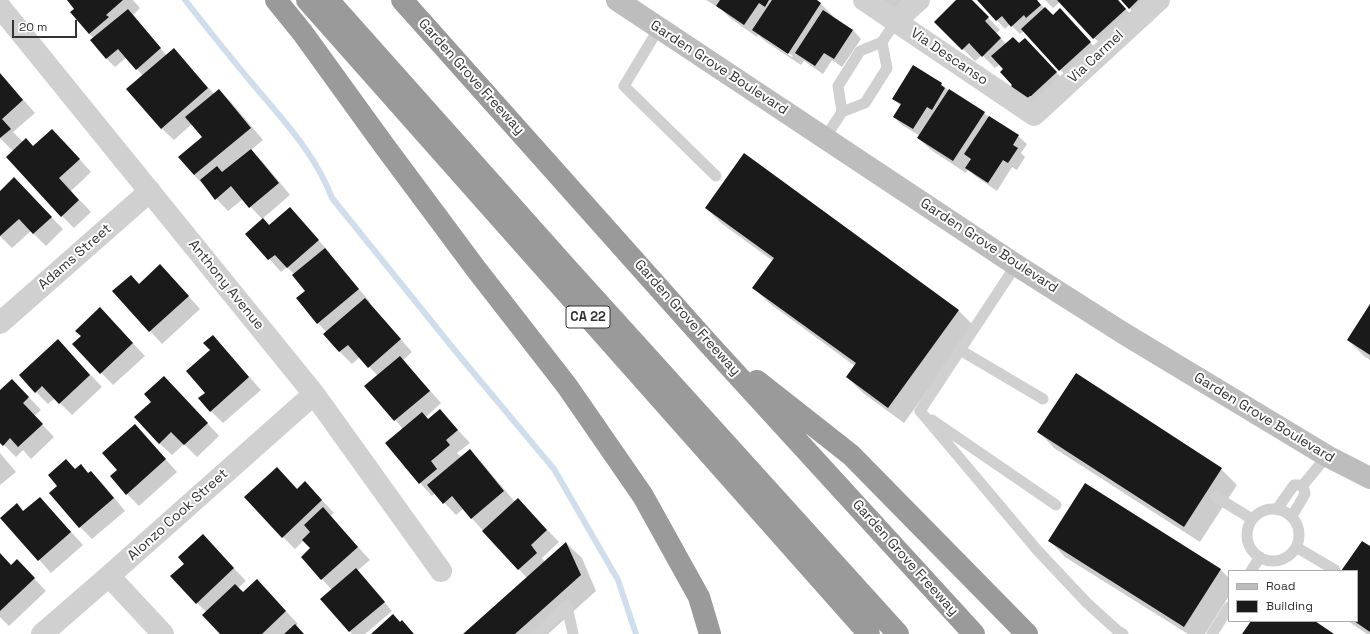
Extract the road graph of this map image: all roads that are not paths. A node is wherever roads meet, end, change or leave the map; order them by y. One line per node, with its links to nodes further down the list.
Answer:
1 (276, 0): 44 (highway)
2 (307, 0): 45 (highway, CA 22)
3 (328, 0): 46 (highway)
4 (402, 0): 20 (highway, Garden Grove Freeway)
5 (617, 0): 11 (main road, Garden Grove Boulevard)
6 (864, 0): 10 (street, Via Descanso)
7 (919, 0): 10 (street)
8 (1159, 0): 14 (street, Via Carmel)
9 (0, 7): 17 (street, Anthony Avenue)
10 (896, 21): 12 (lane); 14 (street, Via Descanso)
11 (659, 28): 15 (main road, Garden Grove Boulevard); 16 (lane)
12 (882, 42): 13 (lane); 13 (lane)
13 (842, 112): 15 (lane)
14 (1034, 115)
15 (825, 138): 18 (main road, Garden Grove Boulevard)
16 (716, 176)
17 (150, 191): 19 (street, Adams Street); 22 (street, Anthony Avenue)
18 (1016, 265): 21 (lane); 25 (main road, Garden Grove Boulevard)
19 (0, 324)
20 (707, 342): 47 (highway, Garden Grove Freeway); 48 (highway)
21 (960, 350): 23 (lane); 24 (lane)
22 (314, 394): 37 (street, Anthony Avenue); 38 (street, Alonzo Cook Street)
23 (1043, 399)
24 (920, 411): 29 (lane); 49 (lane)
25 (1327, 456): 26 (main road, Garden Grove Boulevard); 27 (lane)
26 (1370, 478)
27 (1303, 485): 30 (lane); 31 (lane)
28 (1216, 497): 32 (lane)
29 (1056, 505)
30 (1276, 509): 31 (lane); 32 (lane)
31 (1292, 516): 33 (lane)
32 (1252, 519): 34 (lane)
33 (1296, 547): 34 (lane); 36 (lane)
34 (1260, 557): 35 (lane)
35 (1252, 570)
36 (1335, 570)
37 (441, 571)
38 (109, 576): 40 (street, Alonzo Cook Street); 41 (street)
39 (1228, 609): 50 (lane)
40 (42, 634)
41 (162, 634)
42 (536, 634): 43 (lane)
43 (573, 634)
44 (710, 634)
45 (869, 634)
46 (898, 634)
47 (974, 634)
48 (1028, 634)
49 (1124, 634)
50 (1212, 634)

